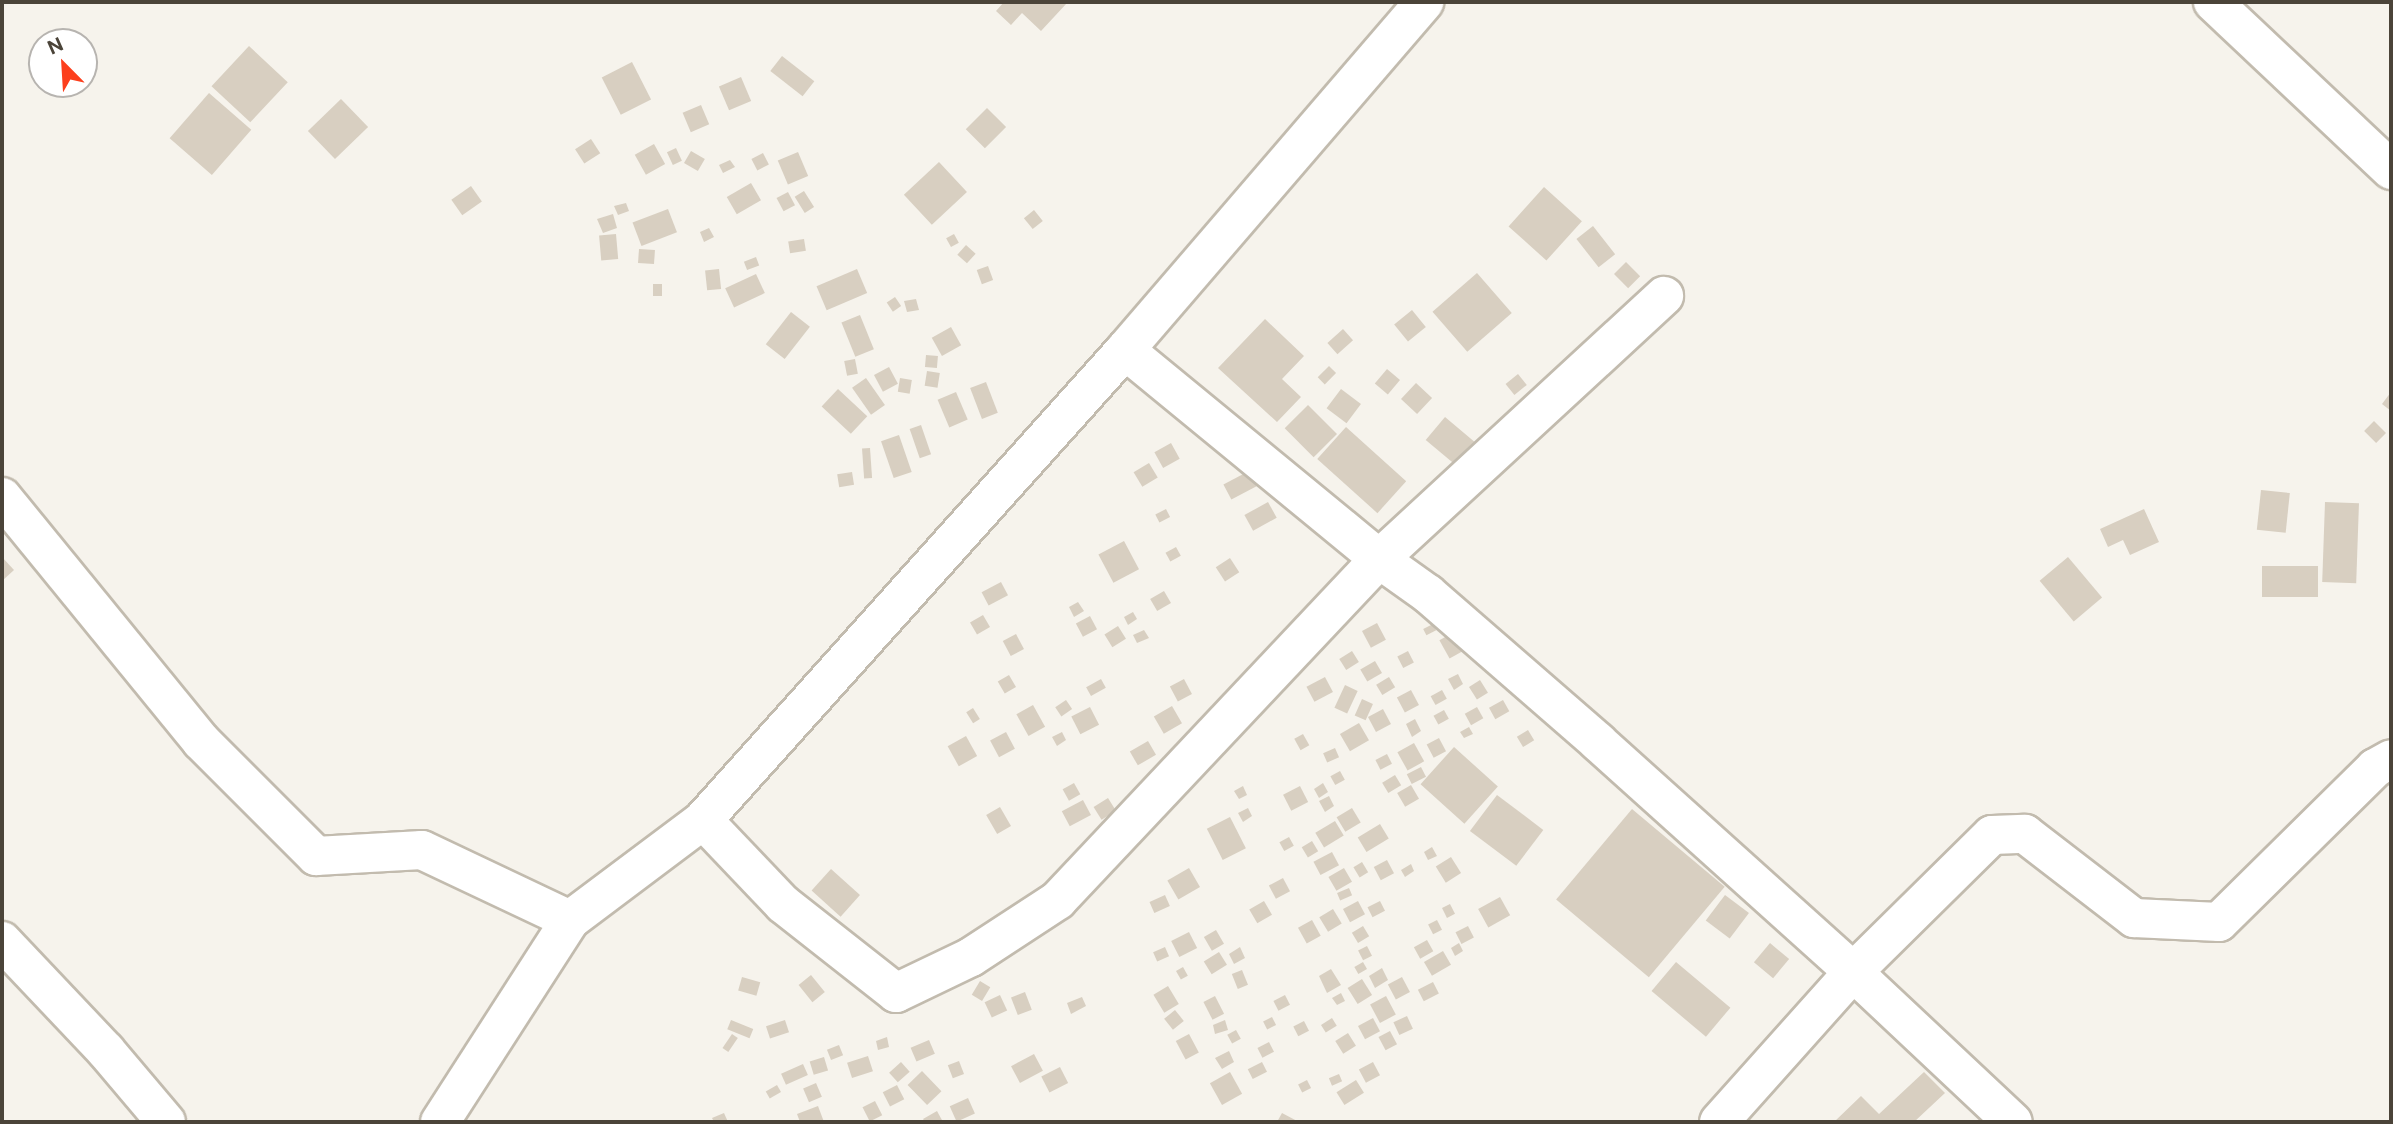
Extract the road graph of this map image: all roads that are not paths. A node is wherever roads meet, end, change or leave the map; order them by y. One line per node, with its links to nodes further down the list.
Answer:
1 (1424, 2): 5 (street)
2 (2213, 2): 3 (street)
3 (2391, 170)
4 (1664, 296): 7 (street)
5 (1125, 349): 7 (street); 9 (street)
6 (2, 497): 10 (street)
7 (1379, 559): 9 (street); 12 (street)
8 (2391, 760): 12 (street)
9 (703, 820): 10 (street)
10 (570, 920): 14 (street)
11 (2, 940): 13 (street)
12 (1853, 972): 15 (street); 16 (street)
13 (166, 1122)
14 (440, 1122)
15 (1719, 1122)
16 (2013, 1122)

